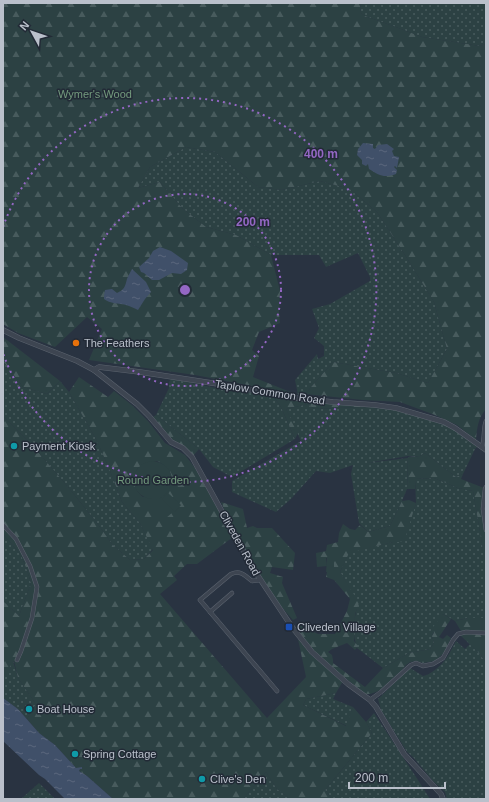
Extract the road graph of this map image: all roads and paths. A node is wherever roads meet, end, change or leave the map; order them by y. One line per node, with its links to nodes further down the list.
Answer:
1 (3, 330): 2 (street, Cliveden Road)
2 (94, 370): 4 (street, Taplow Common Road); 8 (street, Cliveden Road)
3 (486, 421): 4 (street)
4 (484, 448)
5 (486, 487): 7 (street)
6 (3, 525): 12 (street)
7 (486, 530)
8 (261, 580): 10 (street); 14 (street, Cliveden Road)
9 (232, 593): 10 (street)
10 (210, 612): 13 (street)
11 (486, 633): 14 (street)
12 (16, 660)
13 (278, 691)
14 (370, 700): 15 (street, Cliveden Road)
15 (443, 799)

